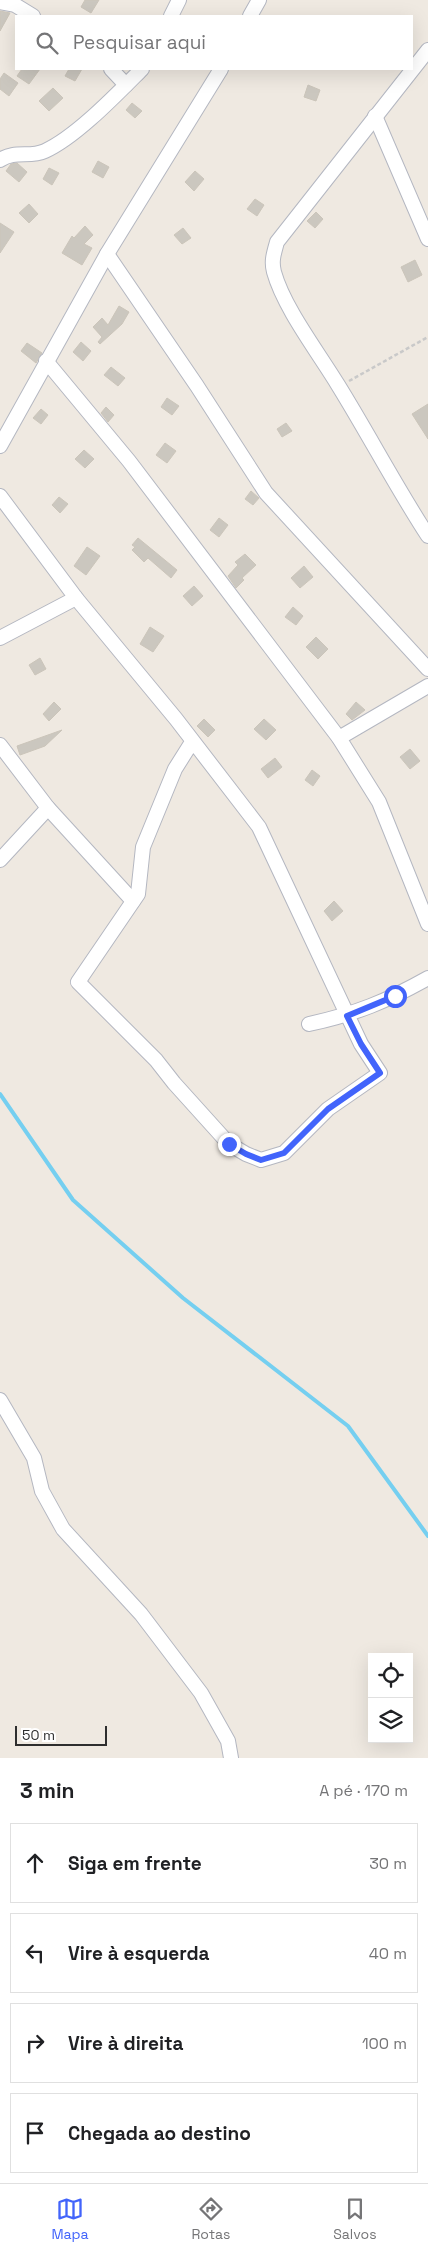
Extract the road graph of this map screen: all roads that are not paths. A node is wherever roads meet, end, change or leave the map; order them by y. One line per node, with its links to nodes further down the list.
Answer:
1 (179, 0): 5 (street)
2 (259, 0): 6 (street)
3 (0, 2): 4 (street)
4 (31, 15)
5 (172, 15)
6 (251, 15)
7 (428, 50): 8 (street)
8 (413, 69)
9 (112, 70): 13 (street)
10 (141, 70): 13 (street)
11 (220, 70): 17 (street)
12 (412, 70): 14 (street)
13 (126, 85): 15 (street)
14 (375, 116): 16 (street); 21 (street)
15 (0, 160)
16 (428, 239)
17 (107, 254): 18 (street); 24 (street)
18 (46, 361): 19 (street); 26 (street)
19 (0, 446)
20 (0, 496): 22 (street)
21 (428, 536)
22 (76, 598): 23 (street); 27 (street)
23 (0, 638)
24 (428, 670)
25 (428, 686): 26 (street)
26 (339, 738): 32 (street)
27 (192, 742): 31 (street); 34 (street)
28 (0, 746): 29 (street)
29 (48, 808): 30 (street); 31 (street)
30 (0, 860)
31 (133, 901): 34 (street)
32 (428, 924)
33 (428, 978): 34 (street)
34 (347, 1016): 35 (street)
35 (309, 1024)
36 (0, 1400): 37 (street)
37 (231, 1758)

